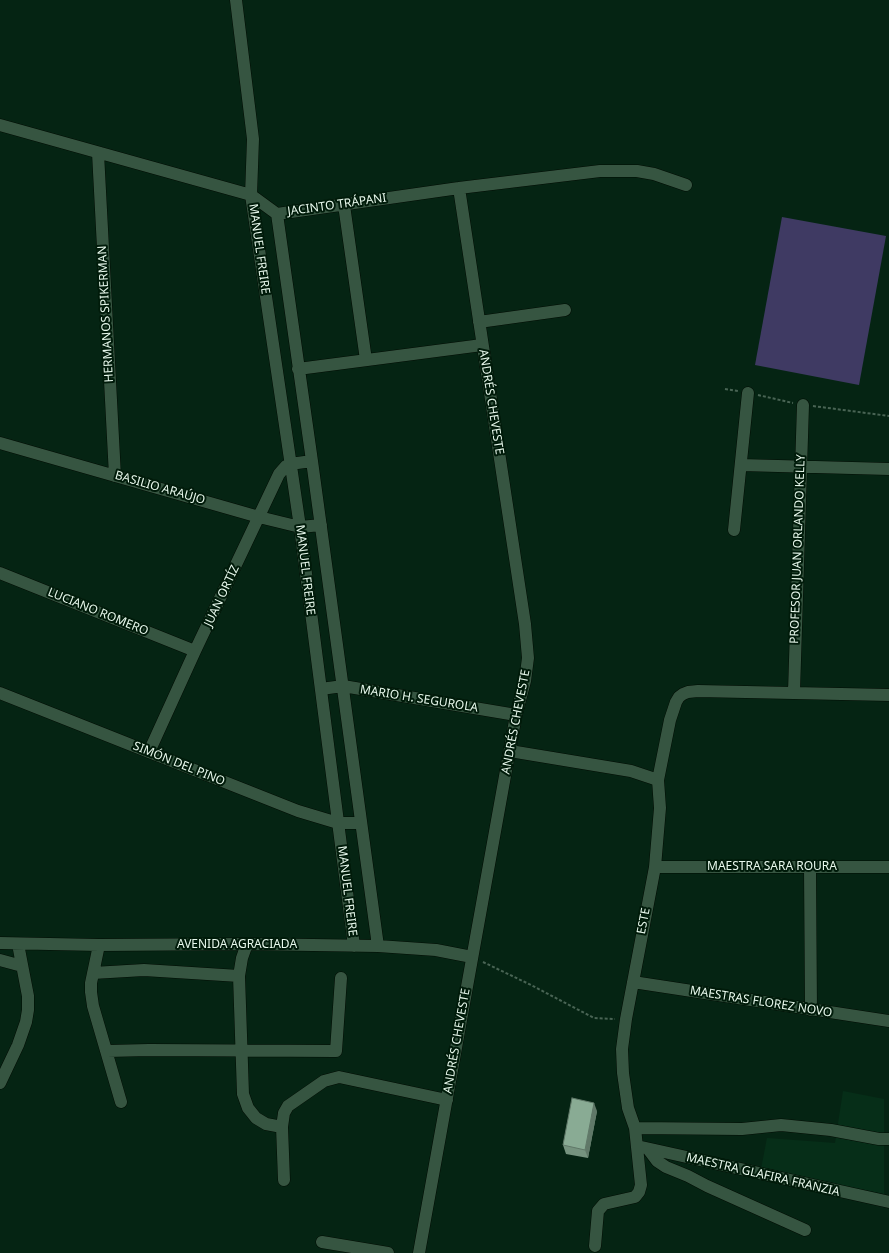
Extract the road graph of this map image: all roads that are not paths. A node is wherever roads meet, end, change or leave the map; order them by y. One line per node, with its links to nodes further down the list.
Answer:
1 (236, 0): 6 (street, MANUEL FREIRE)
2 (0, 125): 3 (street, JACINTO TRÁPANI)
3 (98, 153): 6 (street, JACINTO TRÁPANI); 22 (street, HERMANOS SPIKERMAN)
4 (686, 185): 5 (street, JACINTO TRÁPANI)
5 (459, 188): 7 (street, JACINTO TRÁPANI); 10 (street, ANDRÉS CHEVESTE)
6 (251, 196): 8 (street, JACINTO TRÁPANI); 18 (street, MANUEL FREIRE)
7 (344, 205): 8 (street, JACINTO TRÁPANI); 12 (street)
8 (277, 214): 13 (street, MANUEL FREIRE)
9 (565, 310): 10 (street)
10 (479, 322): 11 (street, ANDRÉS CHEVESTE)
11 (482, 344): 12 (street); 34 (street, ANDRÉS CHEVESTE)
12 (366, 360): 13 (street)
13 (298, 369): 17 (street, MANUEL FREIRE)
14 (748, 393): 19 (street)
15 (803, 405): 20 (street, PROFESOR JUAN ORLANDO KELLY)
16 (0, 443): 22 (street, BASILIO ARAÚJO)
17 (312, 462): 18 (street); 24 (street, MANUEL FREIRE)
18 (290, 464): 23 (street, JUAN ORTÍZ); 25 (street, MANUEL FREIRE)
19 (741, 465): 20 (street); 26 (street)
20 (801, 467): 21 (street); 31 (street, PROFESOR JUAN ORLANDO KELLY)
21 (889, 469)
22 (115, 476): 23 (street, BASILIO ARAÚJO)
23 (259, 517): 25 (street, BASILIO ARAÚJO); 28 (street, JUAN ORTÍZ)
24 (320, 525): 25 (street, BASILIO ARAÚJO); 29 (street, MANUEL FREIRE)
25 (300, 527): 30 (street, MANUEL FREIRE)
26 (734, 530)
27 (0, 573): 28 (street, LUCIANO ROMERO)
28 (195, 651): 36 (street, JUAN ORTÍZ)
29 (343, 686): 30 (street, MARIO H. SEGUROLA); 34 (street, MARIO H. SEGUROLA); 38 (street, MANUEL FREIRE)
30 (321, 689): 39 (street, MANUEL FREIRE)
31 (794, 692): 33 (street); 37 (street, ESTE)
32 (0, 693): 36 (street, SIMÓN DEL PINO)
33 (889, 694)
34 (516, 715): 35 (street, ANDRÉS CHEVESTE)
35 (510, 751): 37 (street); 49 (street, ANDRÉS CHEVESTE)
36 (149, 752): 39 (street, SIMÓN DEL PINO)
37 (658, 780): 40 (street, ESTE)
38 (361, 823): 39 (street, SIMÓN DEL PINO); 48 (street, MANUEL FREIRE)
39 (338, 824): 47 (street, MANUEL FREIRE)
40 (655, 867): 41 (street, MAESTRA SARA ROURA); 55 (street, ESTE)
41 (810, 867): 42 (street, MAESTRA SARA ROURA); 56 (street)
42 (889, 867)
43 (0, 943): 44 (street, AVENIDA AGRACIADA)
44 (18, 944): 46 (street, AVENIDA AGRACIADA); 51 (street)
45 (247, 944): 46 (street, AVENIDA AGRACIADA); 47 (street, AVENIDA AGRACIADA); 53 (street)
46 (99, 946): 52 (street)
47 (354, 946): 48 (street, AVENIDA AGRACIADA)
48 (378, 946): 49 (street, AVENIDA AGRACIADA)
49 (472, 957): 61 (street, ANDRÉS CHEVESTE)
50 (0, 960): 51 (street)
51 (22, 966): 60 (street)
52 (93, 973): 53 (street); 59 (street)
53 (239, 976): 58 (street)
54 (341, 978): 58 (street)
55 (633, 982): 56 (street, MAESTRAS FLOREZ NOVO); 64 (street, ESTE)
56 (811, 1010): 57 (street, MAESTRAS FLOREZ NOVO)
57 (889, 1021)
58 (242, 1050): 59 (street); 63 (street)
59 (107, 1051): 62 (street)
60 (0, 1083)
61 (447, 1100): 63 (street); 73 (street, ANDRÉS CHEVESTE)
62 (121, 1102)
63 (282, 1127): 67 (street)
64 (635, 1128): 65 (street); 66 (street, ESTE)
65 (889, 1139)
66 (643, 1148): 68 (street, MAESTRA GLAFIRA FRANZIA); 69 (street); 71 (street, ESTE)
67 (284, 1180)
68 (889, 1202)
69 (805, 1230)
70 (322, 1242): 72 (street)
71 (593, 1251)
72 (388, 1253)
73 (419, 1253)

